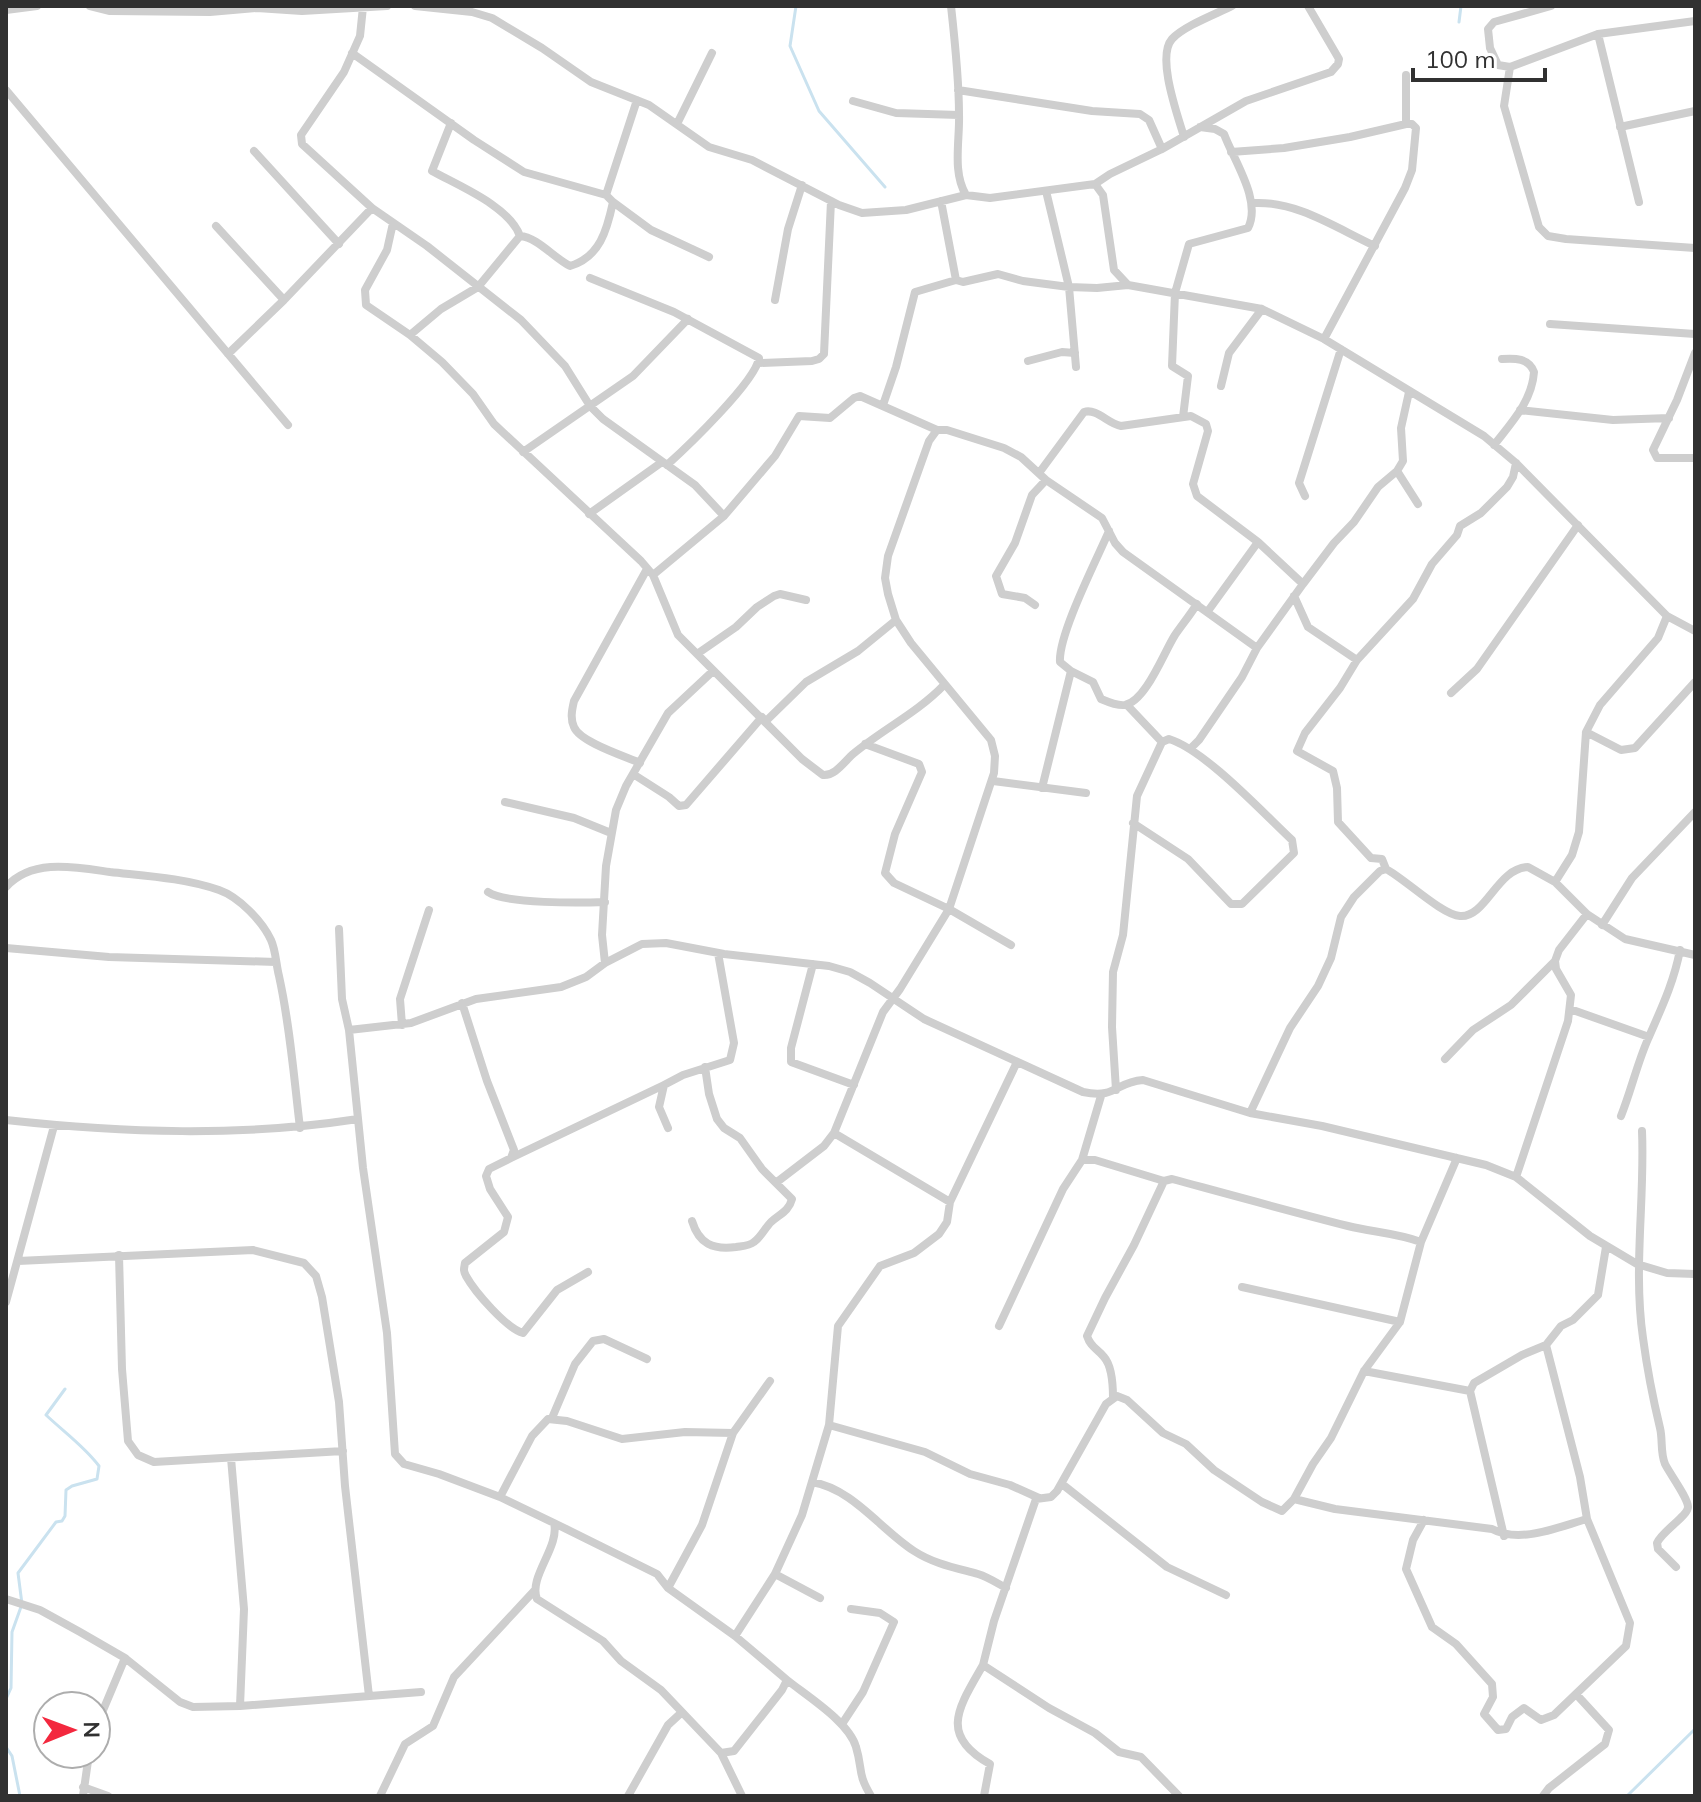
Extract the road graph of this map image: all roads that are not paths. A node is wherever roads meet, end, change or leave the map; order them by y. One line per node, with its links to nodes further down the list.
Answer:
1 (37, 6): 10 (street)
2 (90, 6): 9 (street)
3 (387, 6): 9 (street)
4 (415, 6): 19 (street)
5 (951, 6): 18 (street)
6 (1232, 6): 28 (street)
7 (1308, 6): 26 (street)
8 (1551, 6): 15 (street)
9 (363, 7): 13 (street)
10 (6, 10)
11 (1695, 21): 12 (street)
12 (1598, 34): 15 (street); 27 (street)
13 (352, 53): 23 (street); 41 (street)
14 (712, 53): 24 (street)
15 (1510, 67): 47 (street)
16 (1406, 75): 25 (street)
17 (6, 90): 66 (street)
18 (958, 90): 22 (street); 29 (street)
19 (637, 100): 24 (street); 36 (street)
20 (853, 101): 22 (street)
21 (1695, 111): 27 (street)
22 (959, 115): 35 (street)
23 (451, 123): 36 (street); 44 (street)
24 (677, 124): 33 (street)
25 (1406, 124): 31 (street); 46 (street)
26 (1200, 127): 28 (street); 31 (street)
27 (1620, 127): 39 (street)
28 (1184, 137): 29 (street)
29 (1162, 149): 32 (street)
30 (254, 151): 45 (street)
31 (1231, 152): 40 (street)
32 (1095, 184): 34 (street); 51 (street)
33 (802, 185): 37 (street); 56 (street)
34 (1046, 191): 35 (street); 53 (street)
35 (966, 195): 38 (street)
36 (609, 198): 44 (street); 48 (street)
37 (831, 201): 38 (street); 69 (street)
38 (941, 201): 50 (street)
39 (1639, 202)
40 (1254, 203): 46 (street); 54 (street)
41 (372, 208): 42 (street); 45 (street)
42 (393, 223): 52 (street); 61 (street)
43 (216, 226): 55 (street)
44 (520, 236): 52 (street)
45 (339, 244): 55 (street)
46 (1375, 246): 62 (street)
47 (1695, 248)
48 (709, 257)
49 (590, 278): 58 (street)
50 (956, 280): 53 (street); 73 (street)
51 (1128, 285): 53 (street); 54 (street)
52 (478, 287): 61 (street); 74 (street)
53 (1069, 287): 64 (street)
54 (1175, 293): 57 (street); 76 (street)
55 (284, 300): 66 (street)
56 (775, 300)
57 (1262, 309): 62 (street); 71 (street)
58 (688, 319): 69 (street); 74 (street)
59 (1550, 324): 60 (street)
60 (1695, 334)
61 (410, 335): 81 (street)
62 (1324, 339): 63 (street)
63 (1341, 349): 72 (street); 87 (street)
64 (1075, 353): 68 (street); 70 (street)
65 (1695, 353): 77 (street)
66 (228, 354): 78 (street)
67 (1502, 359): 75 (street)
68 (1028, 361)
69 (759, 363): 83 (street)
70 (1076, 367)
71 (1221, 386)
72 (1409, 392): 80 (street); 85 (street)
73 (883, 405): 79 (street); 90 (street)
74 (590, 406): 81 (street); 83 (street)
75 (1520, 410): 77 (street); 80 (street)
76 (1183, 417): 86 (street); 93 (street)
77 (1669, 418): 82 (street)
78 (288, 425)
79 (937, 430): 86 (street); 102 (street)
80 (1494, 445): 84 (street)
81 (523, 452): 89 (street)
82 (1695, 458)
83 (665, 463): 89 (street); 90 (street)
84 (1516, 463): 91 (street); 106 (street)
85 (1397, 471): 88 (street); 95 (street)
86 (1043, 477): 92 (street); 99 (street)
87 (1305, 496)
88 (1418, 504)
89 (589, 514): 94 (street)
90 (724, 516): 94 (street)
91 (1578, 525): 101 (street); 111 (street)
92 (1109, 531): 98 (street); 108 (street)
93 (1258, 542): 95 (street); 100 (street)
94 (650, 572): 105 (street); 118 (street)
95 (1303, 584): 96 (street)
96 (1294, 596): 104 (street); 106 (street)
97 (806, 600): 105 (street)
98 (1197, 604): 100 (street); 112 (street)
99 (1035, 605)
100 (1208, 611): 104 (street)
101 (1667, 616): 103 (street); 114 (street)
102 (896, 620): 110 (street); 113 (street)
103 (1695, 631)
104 (1257, 648): 117 (street)
105 (697, 654): 107 (street)
106 (1357, 660): 127 (street)
107 (713, 671): 113 (street); 118 (street)
108 (1071, 671): 112 (street); 121 (street)
109 (1695, 682): 114 (street)
110 (944, 685): 116 (street); 120 (street)
111 (1451, 693)
112 (1127, 705): 115 (street)
113 (764, 719): 116 (street); 119 (street)
114 (1586, 732): 128 (street)
115 (1162, 742): 117 (street); 125 (street)
116 (865, 744): 132 (street)
117 (1190, 749): 125 (street)
118 (640, 763): 119 (street)
119 (633, 774): 126 (street)
120 (993, 781): 121 (street); 132 (street)
121 (1042, 788): 122 (street)
122 (1086, 793)
123 (505, 802): 126 (street)
124 (1695, 812): 135 (street)
125 (1133, 823): 157 (street)
126 (611, 833): 131 (street)
127 (1386, 869): 128 (street); 159 (street)
128 (1555, 882): 134 (street)
129 (6, 887): 143 (street)
130 (488, 892): 131 (street)
131 (605, 902): 144 (street)
132 (949, 909): 137 (street); 146 (street)
133 (429, 910): 149 (street)
134 (1587, 914): 135 (street); 142 (street)
135 (1602, 925): 139 (street)
136 (339, 929): 150 (street)
137 (1011, 945)
138 (6, 948): 143 (street)
139 (1680, 950): 141 (street); 151 (street)
140 (718, 953): 144 (street); 145 (street); 154 (street)
141 (1695, 955)
142 (1555, 961): 148 (street); 152 (street)
143 (276, 962): 164 (street)
144 (605, 963): 147 (street)
145 (813, 964): 146 (street); 156 (street)
146 (893, 999): 153 (street); 156 (street)
147 (462, 1003): 149 (street); 168 (street)
148 (1570, 1009): 151 (street); 171 (street)
149 (402, 1025): 150 (street)
150 (349, 1030): 161 (street)
151 (1649, 1037): 160 (street)
152 (1445, 1059)
153 (1017, 1062): 158 (street); 174 (street)
154 (705, 1067): 155 (street); 173 (street)
155 (664, 1085): 165 (street); 168 (street)
156 (854, 1085): 167 (street)
157 (1116, 1090): 158 (street); 159 (street)
158 (1101, 1096): 170 (street)
159 (1250, 1113): 169 (street)
160 (1621, 1116)
161 (358, 1119): 164 (street); 200 (street)
162 (6, 1120): 163 (street)
163 (54, 1126): 164 (street); 179 (street)
164 (300, 1128)
165 (668, 1128)
166 (1642, 1131): 180 (street)
167 (834, 1133): 173 (street); 174 (street)
168 (511, 1158): 181 (street)
169 (1457, 1158): 171 (street); 176 (street)
170 (1082, 1160): 172 (street); 186 (street)
171 (1516, 1177): 177 (street)
172 (1164, 1181): 176 (street); 192 (street)
173 (777, 1182): 175 (street)
174 (950, 1202): 194 (street)
175 (692, 1221)
176 (1421, 1242): 185 (street)
177 (1606, 1247): 180 (street); 187 (street)
178 (119, 1255): 179 (street); 196 (street); 197 (street)
179 (18, 1261): 184 (street)
180 (1637, 1264): 182 (street); 207 (street)
181 (588, 1272)
182 (1695, 1274)
183 (1242, 1287): 185 (street)
184 (6, 1302)
185 (1400, 1322): 189 (street)
186 (999, 1326)
187 (1546, 1345): 191 (street); 203 (street)
188 (647, 1359): 193 (street)
189 (1364, 1371): 191 (street); 202 (street)
190 (770, 1381): 195 (street)
191 (1470, 1391): 206 (street)
192 (1113, 1398): 199 (street); 202 (street)
193 (552, 1418): 195 (street); 200 (street)
194 (829, 1425): 198 (street); 201 (street)
195 (733, 1433): 209 (street)
196 (343, 1451): 197 (street); 223 (street)
197 (231, 1458): 224 (street)
198 (812, 1482): 208 (street); 210 (street)
199 (1062, 1484): 201 (street); 212 (street)
200 (500, 1497): 205 (street)
201 (1039, 1498): 210 (street)
202 (1294, 1499): 204 (street)
203 (1587, 1519): 206 (street); 222 (street)
204 (1424, 1520): 206 (street); 222 (street)
205 (554, 1523): 209 (street); 211 (street)
206 (1504, 1536)
207 (1676, 1567)
208 (775, 1574): 213 (street); 216 (street)
209 (668, 1588): 216 (street)
210 (1006, 1588): 218 (street)
211 (535, 1590): 225 (street); 232 (street)
212 (1226, 1595)
213 (820, 1598)
214 (6, 1599): 217 (street)
215 (851, 1609): 226 (street)
216 (735, 1636): 219 (street)
217 (125, 1658): 220 (street); 224 (street)
218 (983, 1665): 236 (street); 237 (street)
219 (787, 1680): 226 (street); 227 (street)
220 (112, 1690)
221 (421, 1692): 223 (street)
222 (1576, 1694): 230 (street)
223 (369, 1696): 224 (street)
224 (240, 1706)
225 (681, 1713): 227 (street); 233 (street)
226 (842, 1724): 235 (street)
227 (721, 1753): 234 (street)
228 (86, 1770): 229 (street)
229 (83, 1792): 231 (street)
230 (1546, 1792): 238 (street)
231 (108, 1796)
232 (380, 1796)
233 (628, 1796)
234 (742, 1796)
235 (871, 1796)
236 (984, 1796)
237 (1179, 1796)
238 (1556, 1796)

